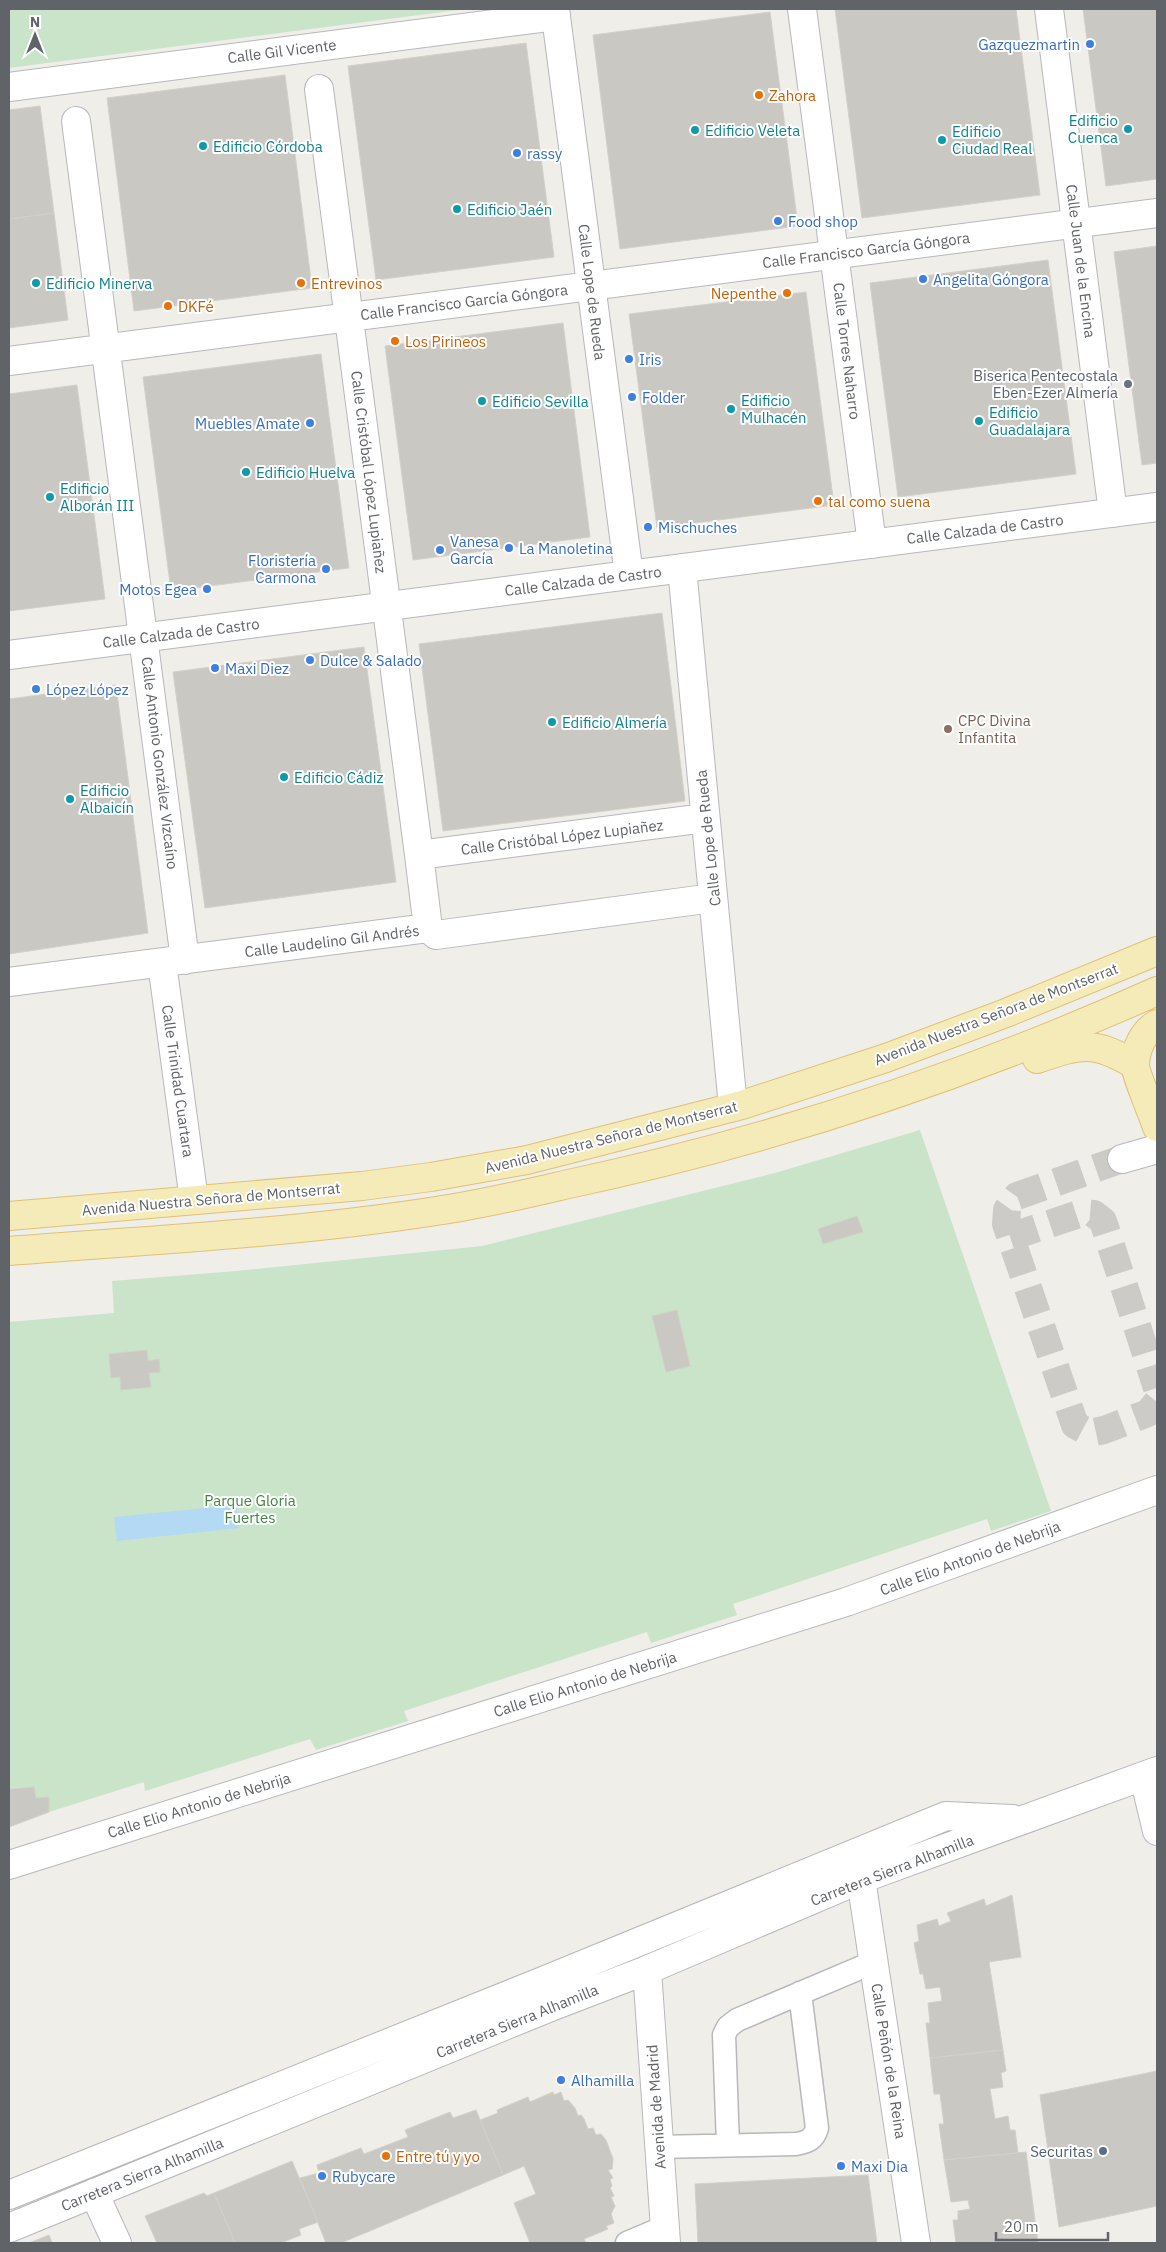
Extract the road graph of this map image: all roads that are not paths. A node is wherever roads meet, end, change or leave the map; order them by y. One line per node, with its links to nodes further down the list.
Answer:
1 (802, 9): 9 (street, Calle Torres Naharro)
2 (1049, 9): 8 (street, Calle Juan de la Encina)
3 (556, 12): 4 (street, Calle Gil Vicente); 10 (street, Calle Lope de Rueda)
4 (9, 87)
5 (319, 89): 11 (street, Calle Cristóbal López Lupiañez)
6 (76, 120): 12 (street, Calle Antonio González Vizcaíno)
7 (1157, 213): 8 (street, Calle Francisco García Góngora)
8 (1077, 223): 9 (street, Calle Francisco García Góngora); 15 (street, Calle Juan de la Encina)
9 (834, 254): 10 (street, Calle Francisco García Góngora); 16 (street, Calle Torres Naharro)
10 (592, 286): 11 (street, Calle Francisco García Góngora); 18 (street, Calle Lope de Rueda)
11 (349, 317): 12 (street, Calle Francisco García Góngora); 19 (street, Calle Cristóbal López Lupiañez)
12 (106, 348): 13 (street, Calle Francisco García Góngora); 20 (street, Calle Antonio González Vizcaíno)
13 (9, 361)
14 (1157, 507): 15 (street, Calle Calzada de Castro)
15 (1113, 513): 16 (street, Calle Calzada de Castro)
16 (872, 544): 17 (street, Calle Calzada de Castro)
17 (682, 568): 18 (street, Calle Calzada de Castro); 22 (street, Calle Lope de Rueda)
18 (629, 575): 19 (street, Calle Calzada de Castro)
19 (386, 607): 20 (street, Calle Calzada de Castro); 23 (street, Calle Cristóbal López Lupiañez)
20 (143, 638): 21 (street, Calle Calzada de Castro); 27 (street, Calle Antonio González Vizcaíno)
21 (9, 655)
22 (706, 818): 23 (street, Calle Cristóbal López Lupiañez); 24 (street, Calle Lope de Rueda)
23 (419, 855): 25 (street, Calle Cristóbal López Lupiañez)
24 (714, 898): 25 (street, Calle Laudelino Gil Andrés); 33 (street, Calle Lope de Rueda)
25 (428, 928): 27 (street, Calle Laudelino Gil Andrés)
26 (1157, 951): 33 (main road, Avenida Nuestra Señora de Montserrat)
27 (173, 961): 28 (street, Calle Laudelino Gil Andrés); 37 (street, Calle Trinidad Cuartara)
28 (9, 982)
29 (1157, 991): 32 (main road)
30 (1157, 1024): 31 (main road)
31 (1135, 1064): 32 (main road); 34 (main road)
32 (962, 1070): 39 (main road)
33 (733, 1107): 37 (main road, Avenida Nuestra Señora de Montserrat)
34 (1157, 1127)
35 (1157, 1149): 36 (street)
36 (1122, 1159)
37 (194, 1200): 38 (main road, Avenida Nuestra Señora de Montserrat)
38 (9, 1216)
39 (9, 1251)
40 (1157, 1490): 44 (street, Calle Elio Antonio de Nebrija)
41 (1151, 1774): 42 (street, Carretera Sierra Alhamilla); 43 (street, Carretera Sierra Alhamilla)
42 (1027, 1820): 45 (street, Carretera Sierra Alhamilla); 52 (street, Carretera Sierra Alhamilla)
43 (1157, 1831)
44 (9, 1865)
45 (861, 1879): 46 (street, Calle Peñón de la Reina); 47 (street, Carretera Sierra Alhamilla)
46 (874, 1962): 48 (lane); 57 (street, Calle Peñón de la Reina)
47 (647, 1970): 50 (street, Avenida de Madrid); 51 (street, Carretera Sierra Alhamilla)
48 (800, 1993): 49 (lane); 49 (lane)
49 (728, 2145): 50 (lane)
50 (658, 2147): 54 (street, Avenida de Madrid)
51 (94, 2193): 53 (street, Carretera Sierra Alhamilla); 55 (street)
52 (9, 2194)
53 (9, 2228)
54 (665, 2235): 56 (lane)
55 (117, 2243)
56 (627, 2243)
57 (916, 2243)

